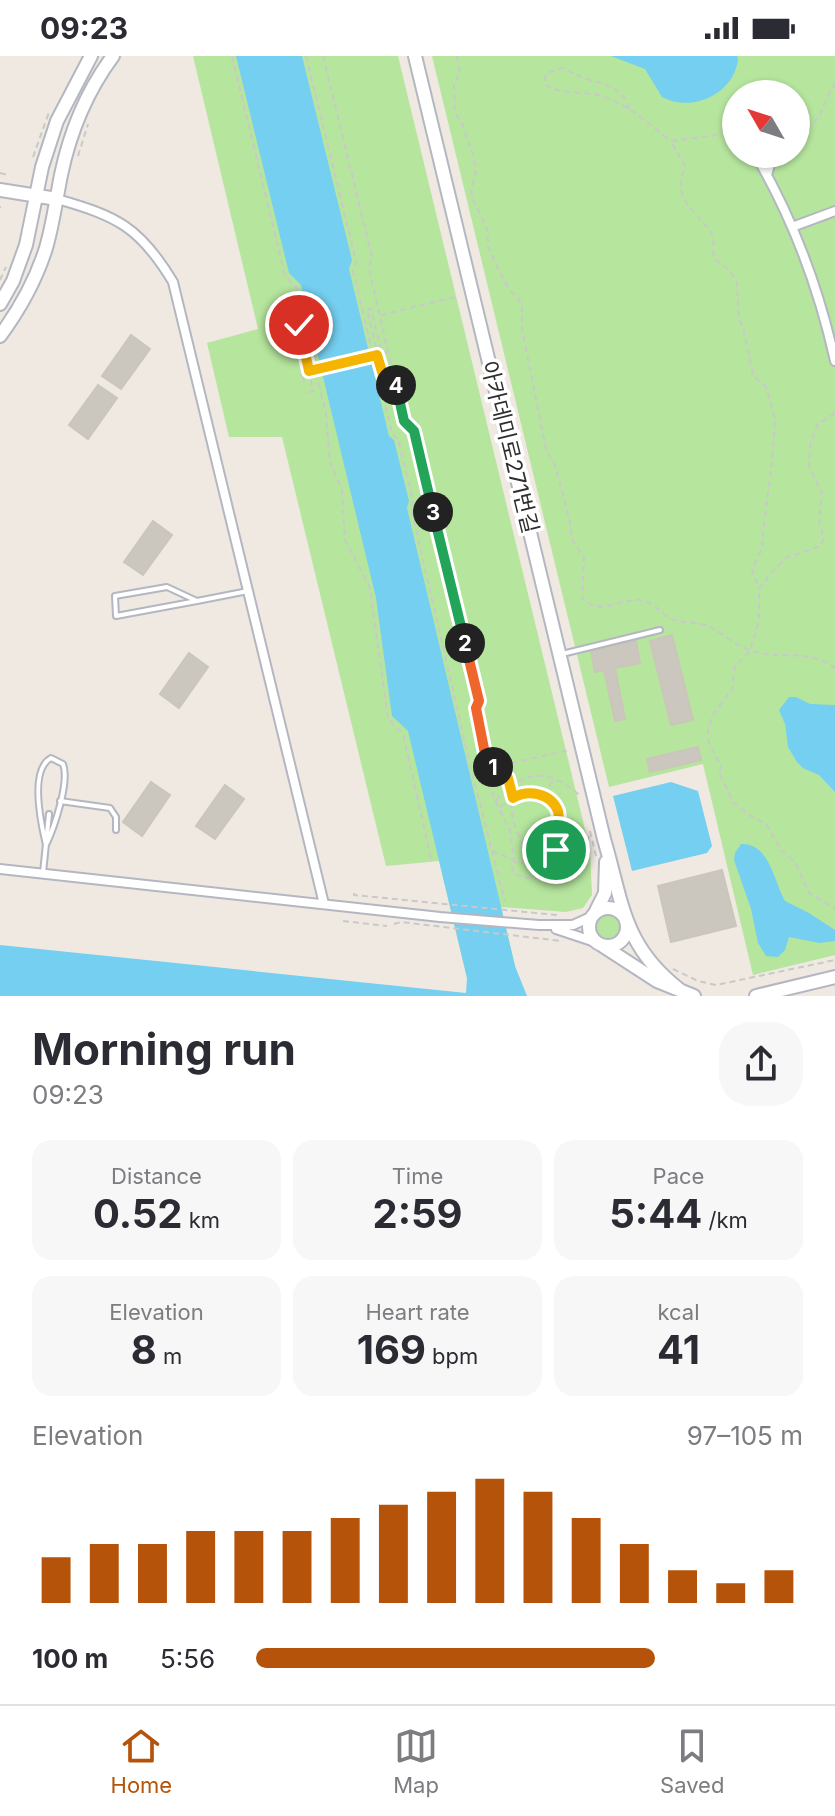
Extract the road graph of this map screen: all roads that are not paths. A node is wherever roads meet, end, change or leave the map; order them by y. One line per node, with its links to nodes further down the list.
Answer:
1 (91, 56): 8 (street)
2 (113, 56): 9 (street)
3 (415, 56): 18 (street, 아카데미로271번길)
4 (763, 168): 6 (street)
5 (770, 168): 6 (street)
6 (768, 176): 11 (street)
7 (0, 190): 8 (street)
8 (37, 196): 9 (street); 12 (street)
9 (57, 199): 13 (street); 15 (street)
10 (835, 211): 11 (street)
11 (792, 227): 14 (street)
12 (0, 304)
13 (0, 336)
14 (835, 361)
15 (248, 591): 16 (lane); 26 (street)
16 (197, 601): 16 (lane)
17 (660, 630): 18 (lane)
18 (560, 655): 22 (street, 아카데미로271번길)
19 (60, 801): 21 (lane); 23 (lane); 23 (lane)
20 (49, 814): 23 (lane)
21 (116, 830)
22 (604, 839): 27 (street); 28 (street)
23 (46, 845): 25 (lane)
24 (0, 869): 25 (street)
25 (43, 873): 26 (street)
26 (324, 904): 29 (street)
27 (594, 914): 28 (street); 29 (street); 30 (street)
28 (626, 919): 30 (street); 32 (street)
29 (539, 925): 30 (street)
30 (598, 943): 32 (street)
31 (835, 977): 34 (street)
32 (680, 990): 33 (street)
33 (694, 996)
34 (756, 996)

